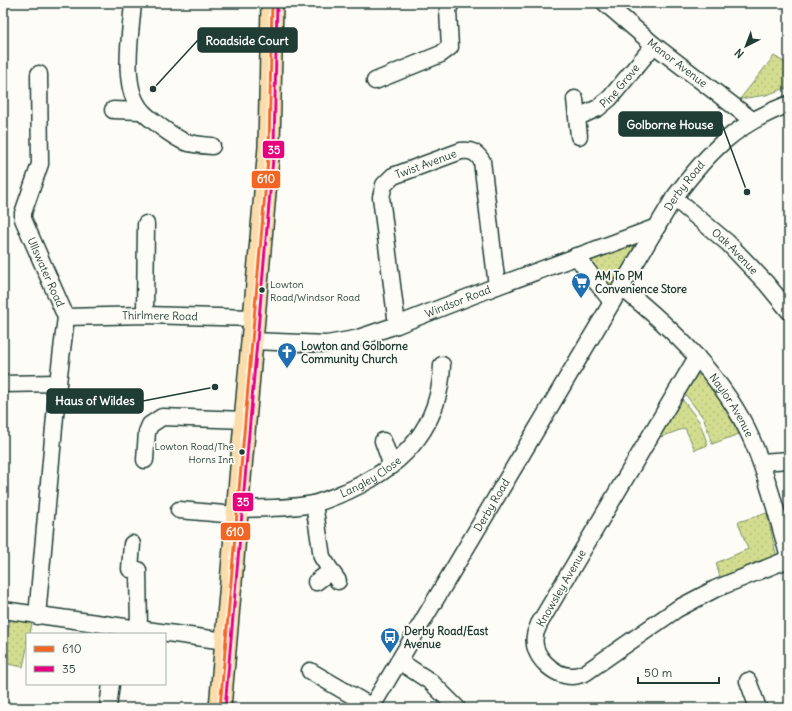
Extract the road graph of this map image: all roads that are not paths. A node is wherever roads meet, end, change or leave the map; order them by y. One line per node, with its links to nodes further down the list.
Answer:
1 (133, 3): 11 (street)
2 (272, 3): 26 (main road)
3 (452, 3): 7 (street)
4 (615, 6): 5 (street, Manor Avenue)
5 (654, 45): 12 (street, Pine Grove); 13 (street, Manor Avenue)
6 (39, 74): 25 (street, Ullswater Road)
7 (375, 81)
8 (575, 99): 12 (street)
9 (789, 104): 13 (street, Derby Road)
10 (113, 110): 11 (street)
11 (141, 111): 15 (street)
12 (578, 117): 14 (street)
13 (752, 120): 16 (street, Derby Road)
14 (580, 136)
15 (212, 146)
16 (674, 198): 18 (street, Derby Road); 23 (street, Oak Avenue)
17 (146, 224): 24 (street)
18 (657, 227): 19 (street, Windsor Road); 21 (street, Derby Road)
19 (576, 256): 20 (street, Windsor Road); 22 (street)
20 (497, 286): 27 (street, Windsor Road); 27 (street, Twist Avenue)
21 (621, 286): 22 (street, Derby Road); 29 (street, Naylor Avenue)
22 (612, 302): 52 (street, Derby Road)
23 (789, 311)
24 (145, 315): 25 (street, Thirlmere Road); 26 (street, Thirlmere Road)
25 (66, 317): 31 (street, Ullswater Road)
26 (254, 318): 28 (main road)
27 (397, 325): 28 (street, Windsor Road)
28 (252, 341): 33 (main road)
29 (696, 356): 37 (street, Naylor Avenue); 43 (street, Knowsley Avenue)
30 (442, 365): 38 (street, Langley Close)
31 (58, 383): 32 (street); 46 (street, Ullswater Road)
32 (3, 384)
33 (245, 420): 35 (street); 41 (main road)
34 (383, 441): 38 (street)
35 (145, 460)
36 (789, 460): 37 (street)
37 (761, 462): 43 (street, Naylor Avenue)
38 (392, 466): 39 (street, Langley Close)
39 (314, 504): 41 (street, Langley Close); 44 (street)
40 (179, 510): 41 (street, Langley Close)
41 (236, 512): 51 (main road)
42 (132, 544): 47 (street)
43 (789, 558)
44 (316, 582)
45 (3, 610): 46 (street)
46 (37, 616): 48 (street)
47 (139, 629): 48 (street); 49 (street)
48 (117, 630)
49 (165, 633)
50 (166, 633): 51 (street)
51 (225, 642): 58 (main road)
52 (399, 660): 56 (street, Derby Road); 59 (street)
53 (310, 671): 56 (street)
54 (748, 681): 60 (street)
55 (111, 685): 57 (street)
56 (371, 707)
57 (108, 708)
58 (220, 708)
59 (456, 708)
60 (758, 708)

